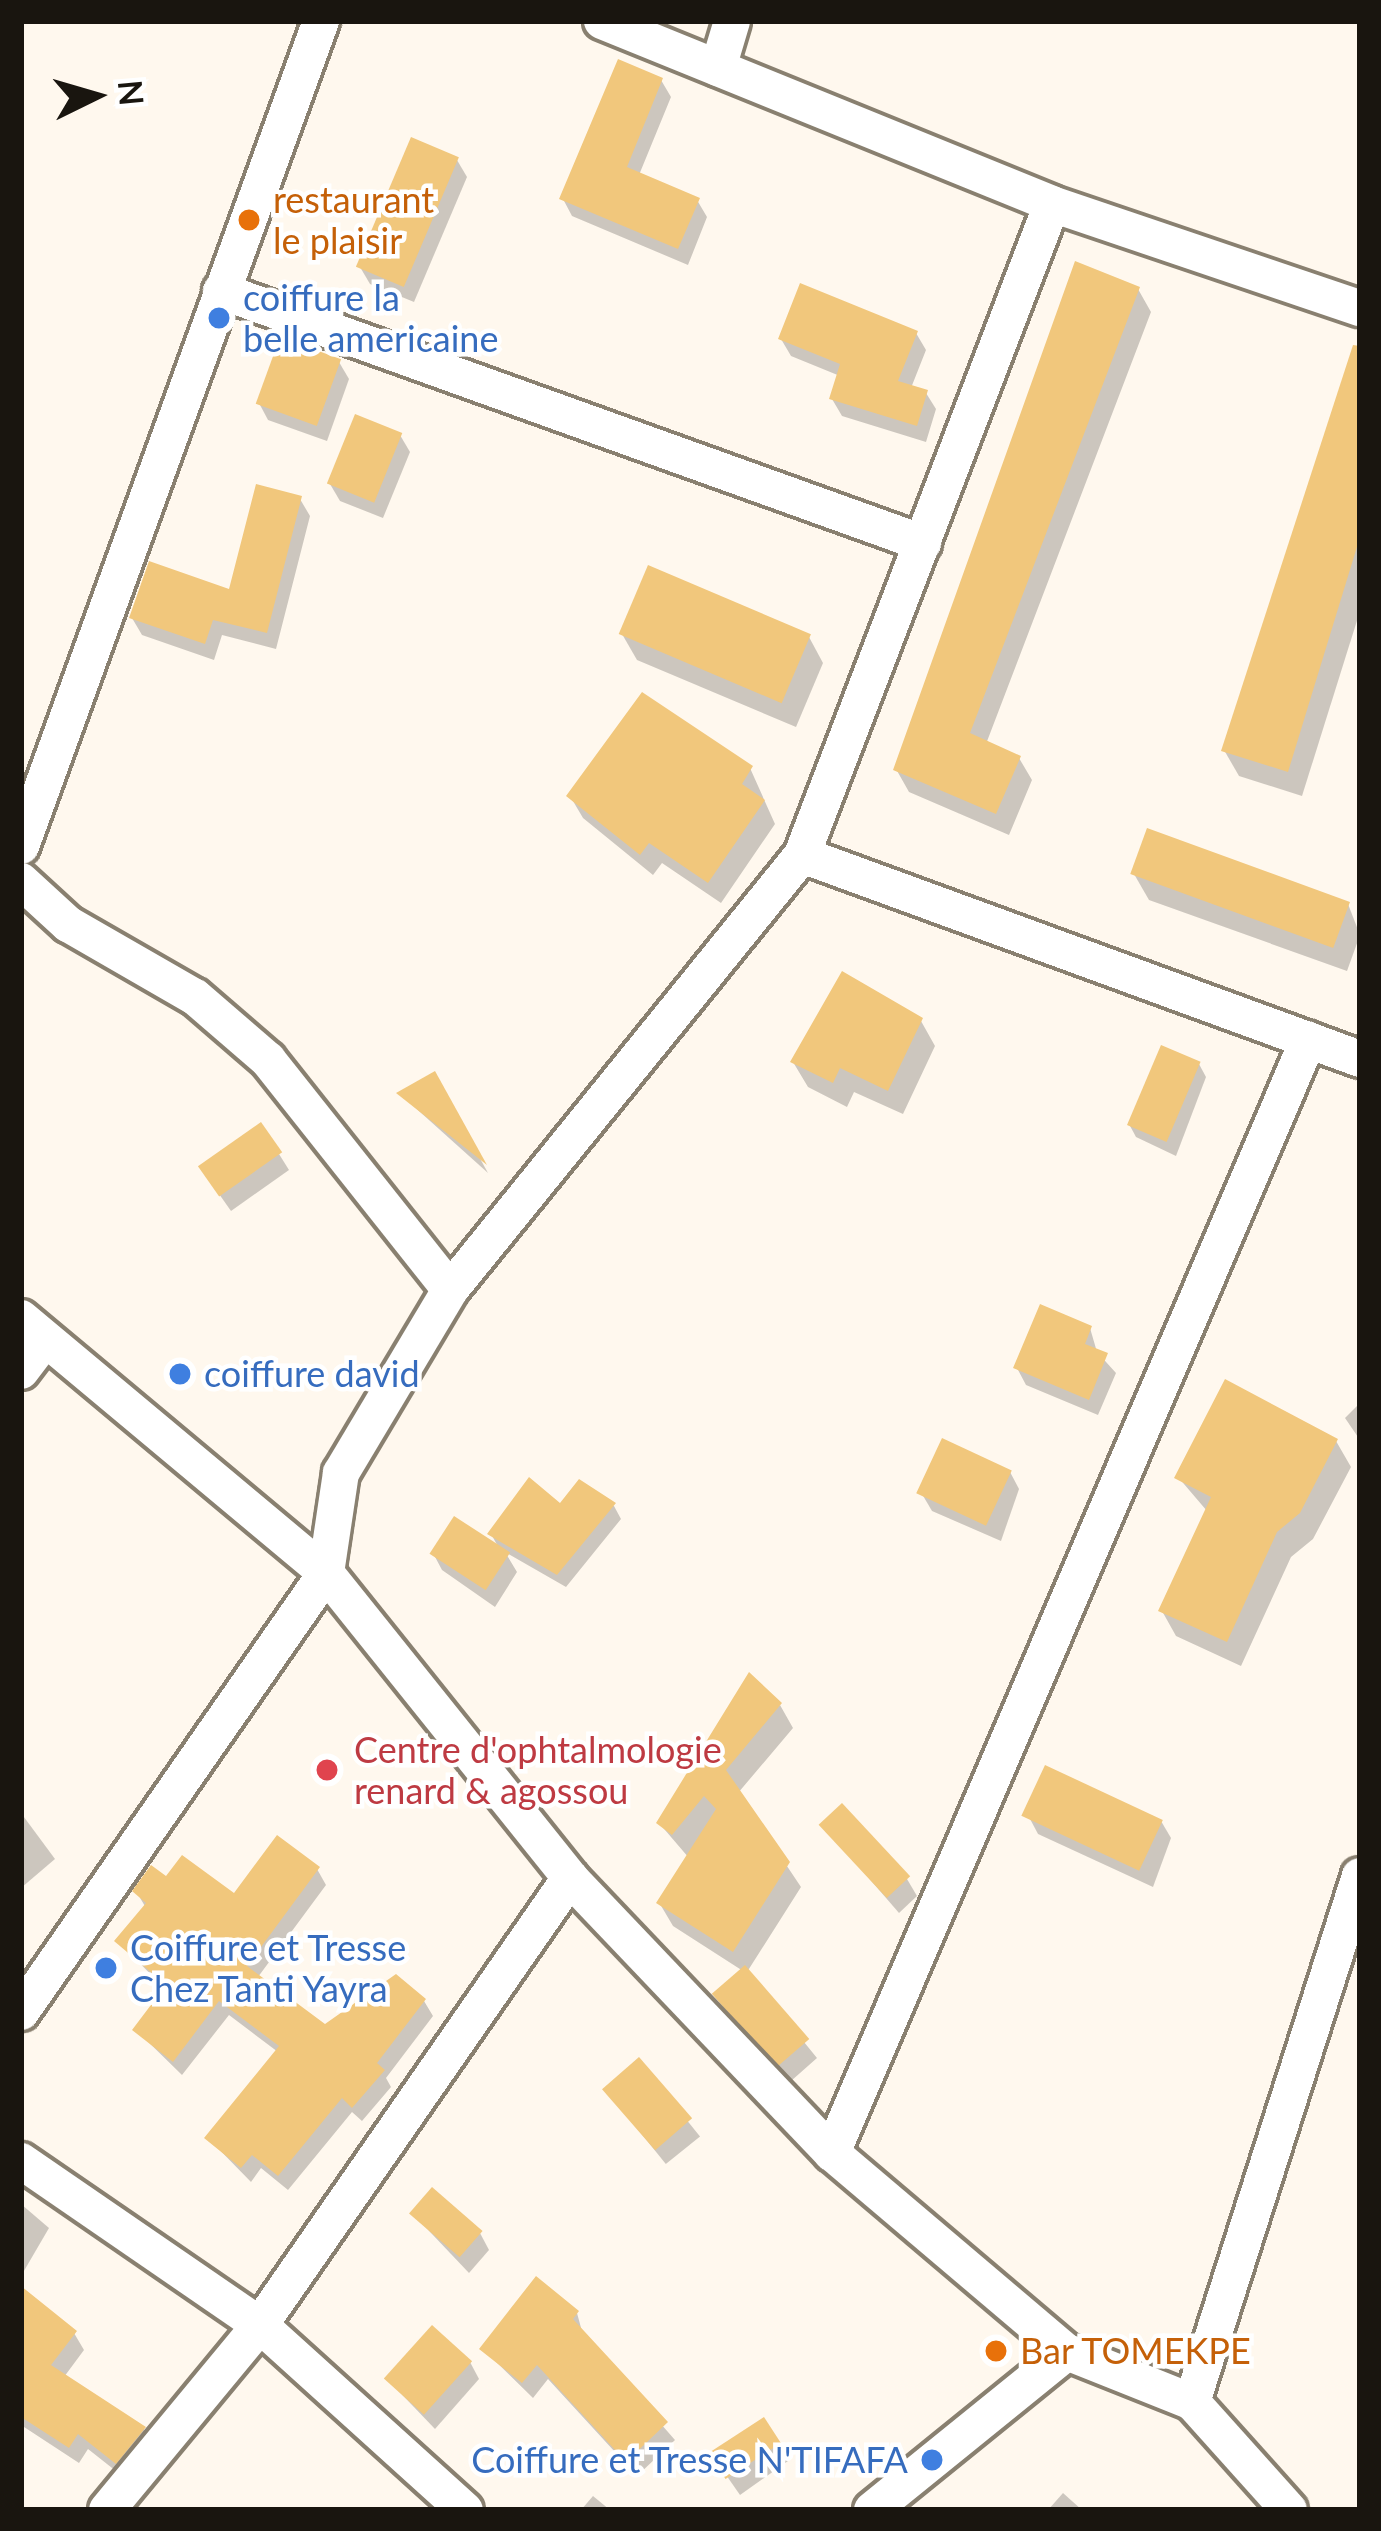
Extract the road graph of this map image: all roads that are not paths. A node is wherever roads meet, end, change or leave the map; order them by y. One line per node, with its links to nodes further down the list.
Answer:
1 (321, 21): 6 (street)
2 (602, 21): 4 (street)
3 (731, 21): 4 (street)
4 (718, 68): 5 (street)
5 (1052, 204): 7 (street); 8 (street)
6 (221, 291): 8 (street); 9 (street)
7 (1360, 308)
8 (923, 543): 10 (street)
9 (21, 846)
10 (802, 855): 12 (street); 14 (street)
11 (21, 881): 14 (street)
12 (1308, 1040): 13 (street); 21 (street)
13 (1360, 1059)
14 (450, 1289): 17 (street)
15 (33, 1329): 16 (street); 17 (street)
16 (21, 1371)
17 (326, 1573): 19 (street); 20 (street)
18 (1360, 1876): 25 (street)
19 (570, 1878): 21 (street); 23 (street)
20 (21, 2012)
21 (832, 2153): 24 (street)
22 (21, 2161): 23 (street)
23 (260, 2325): 26 (street); 27 (street)
24 (1067, 2352): 25 (street); 28 (street)
25 (1192, 2402): 29 (street)
26 (107, 2510)
27 (465, 2510)
28 (872, 2510)
29 (1288, 2510)

